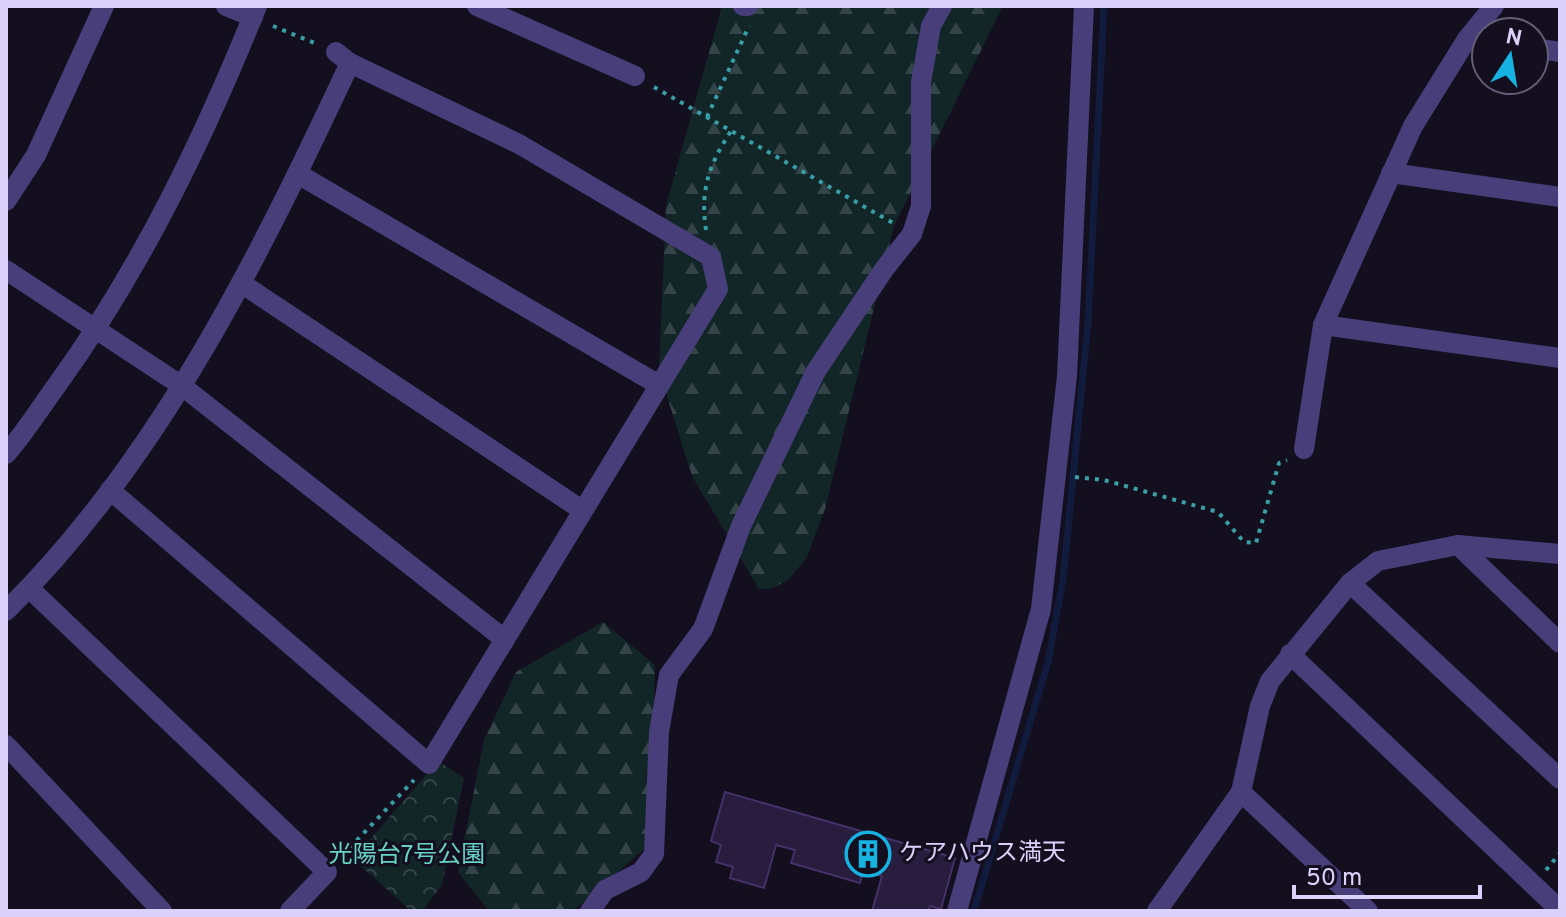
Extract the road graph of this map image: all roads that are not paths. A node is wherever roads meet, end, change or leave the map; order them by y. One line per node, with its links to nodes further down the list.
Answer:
1 (104, 6): 12 (street)
2 (226, 6): 6 (street)
3 (477, 6): 8 (street)
4 (942, 6): 39 (street)
5 (1084, 6): 40 (street)
6 (255, 12): 16 (street)
7 (1470, 49): 9 (street)
8 (635, 76)
9 (1391, 173): 11 (street); 15 (street)
10 (298, 174): 14 (street); 18 (street); 18 (street)
11 (1560, 197)
12 (6, 201)
13 (6, 270): 16 (street)
14 (241, 283): 19 (street); 23 (street)
15 (1323, 325): 17 (street); 20 (street)
16 (96, 330): 19 (street); 21 (street)
17 (1560, 358)
18 (659, 385): 23 (street)
19 (182, 386): 22 (street); 29 (street)
20 (1304, 449)
21 (6, 454)
22 (110, 490): 27 (street); 29 (street)
23 (582, 510): 29 (street)
24 (1458, 545): 25 (street); 26 (street); 30 (street)
25 (1560, 554)
26 (1350, 583): 31 (street); 33 (street)
27 (29, 588): 28 (street); 38 (street)
28 (6, 611)
29 (504, 639)
30 (1560, 643)
31 (1290, 654): 34 (street); 36 (street)
32 (6, 745): 37 (street)
33 (1560, 779)
34 (1241, 792): 35 (street); 41 (street)
35 (1164, 908)
36 (1560, 910)
37 (162, 911)
38 (290, 911)
39 (590, 911)
40 (957, 911)
41 (1368, 911)

